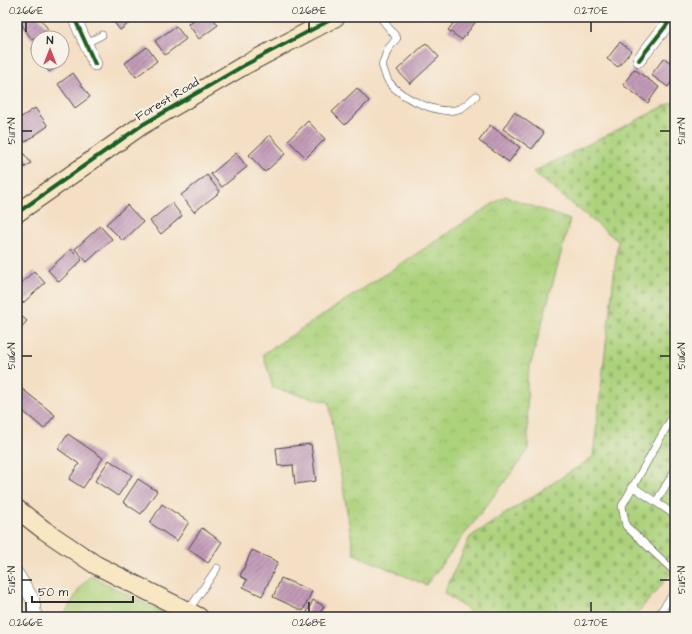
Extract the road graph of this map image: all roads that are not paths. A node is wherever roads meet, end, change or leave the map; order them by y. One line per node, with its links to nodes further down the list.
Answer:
1 (74, 17): 6 (street)
2 (336, 17): 10 (street, Forest Road)
3 (380, 17): 9 (lane)
4 (673, 17): 7 (street)
5 (102, 35): 6 (lane)
6 (85, 44): 8 (street)
7 (639, 60)
8 (95, 64)
9 (476, 96)
10 (17, 213)
11 (675, 412): 13 (lane)
12 (675, 470): 14 (lane)
13 (632, 486): 14 (lane); 18 (lane)
14 (656, 502): 16 (lane)
15 (17, 509): 21 (street)
16 (675, 515)
17 (216, 568): 21 (lane)
18 (675, 572)
19 (17, 574): 22 (street)
20 (675, 591): 23 (lane)
21 (193, 614)
22 (35, 617)
23 (657, 617)

